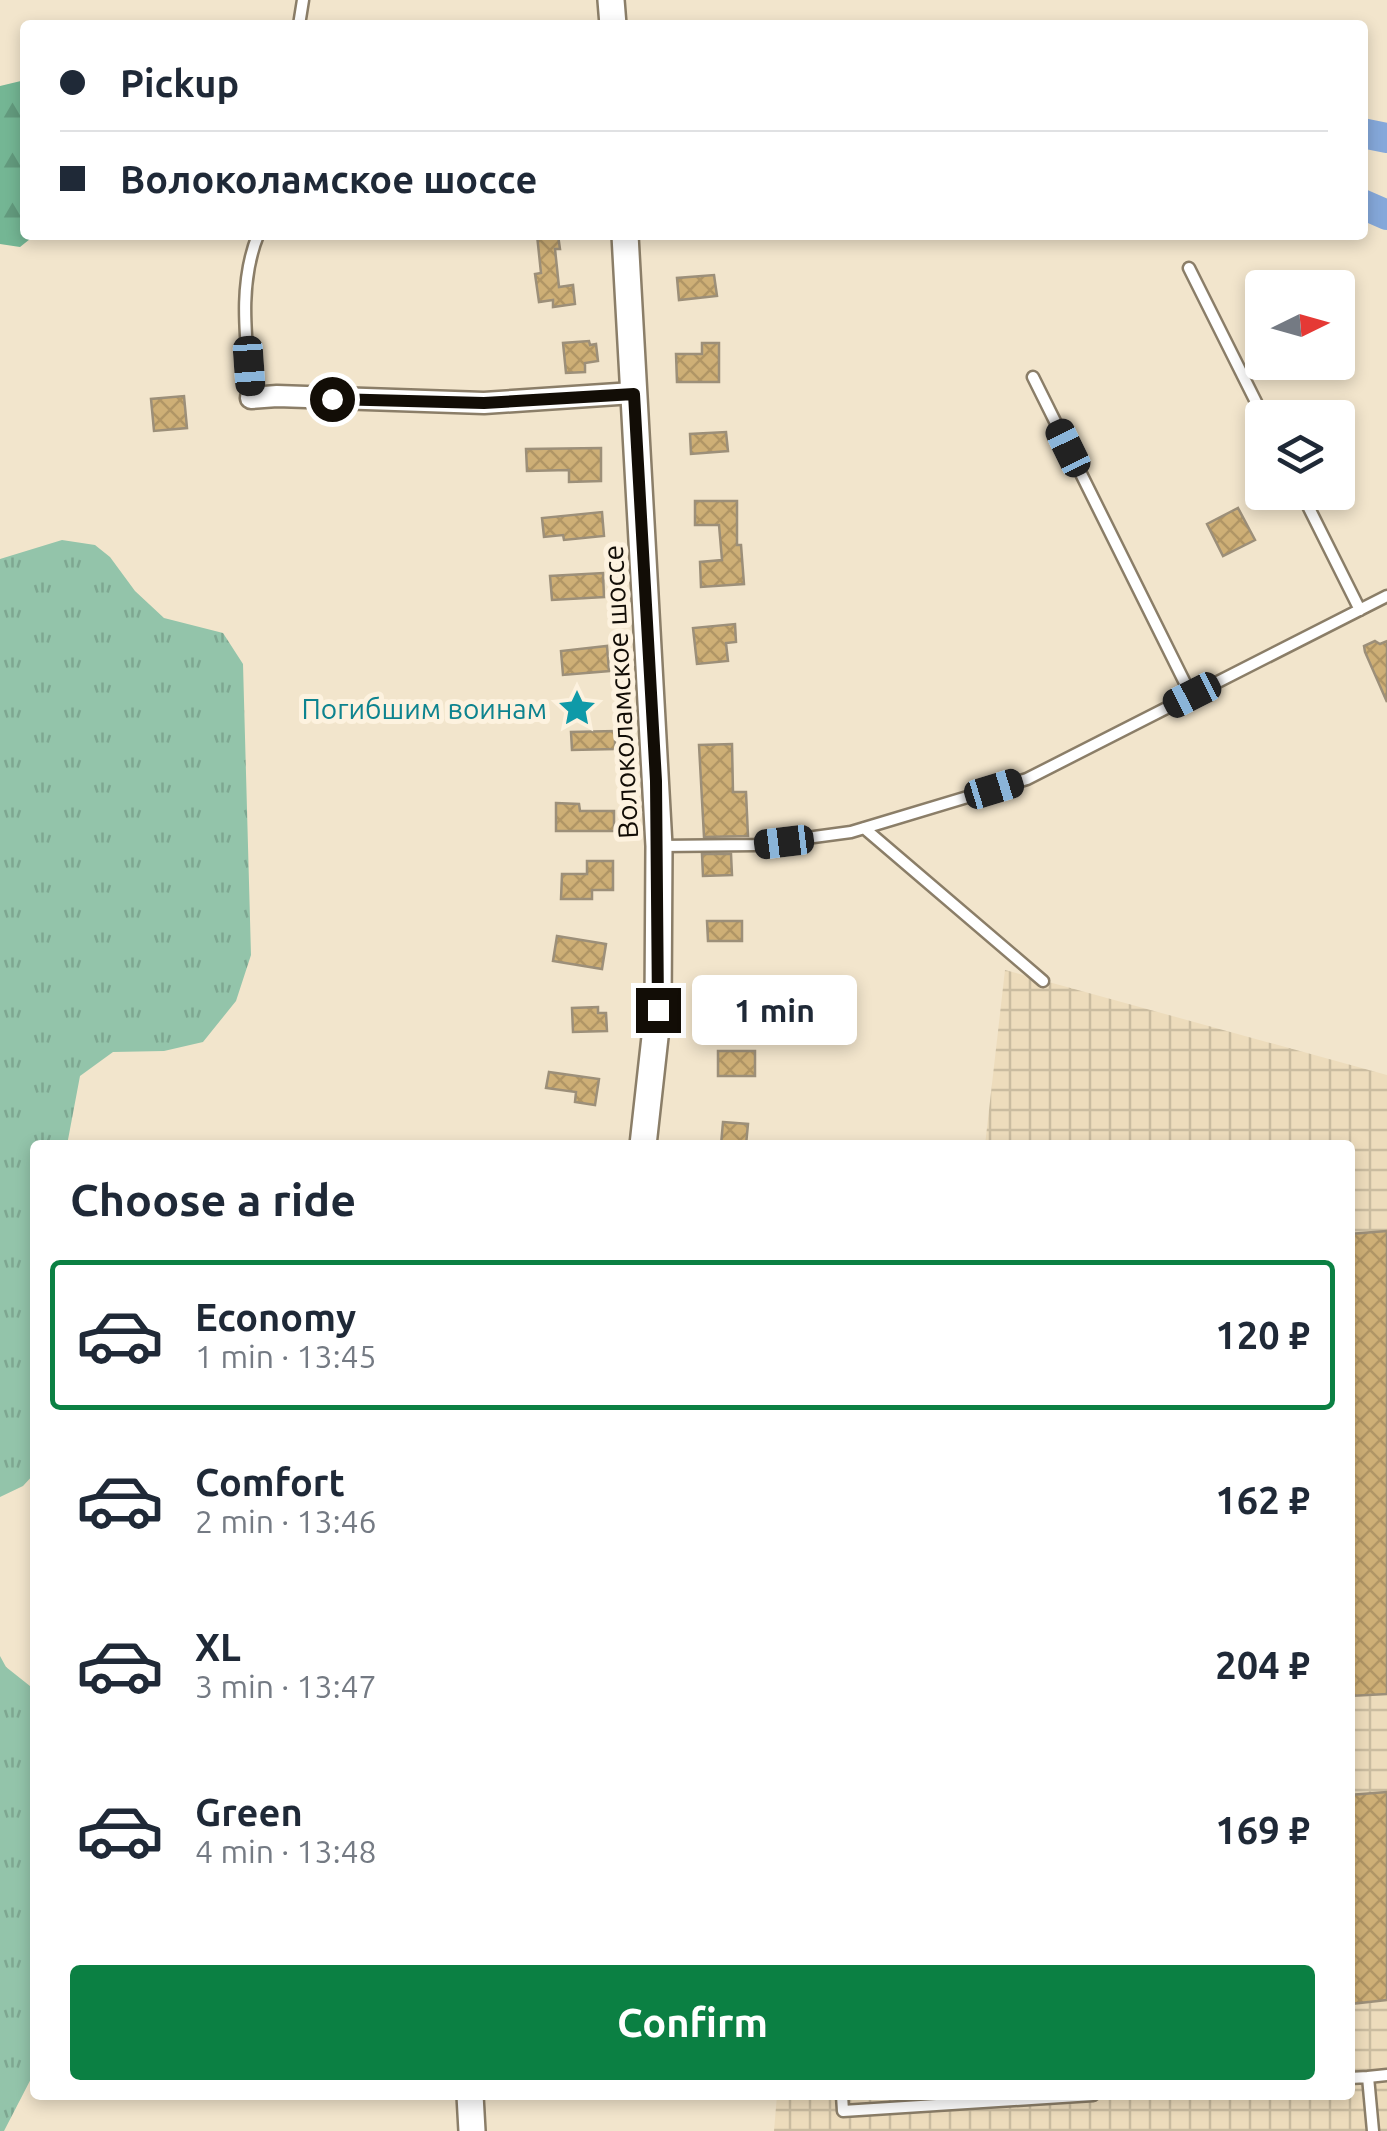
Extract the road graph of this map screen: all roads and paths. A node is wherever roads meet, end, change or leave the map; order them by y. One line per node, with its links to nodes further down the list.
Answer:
1 (256, 240): 6 (lane)
2 (624, 240): 5 (street, Волоколамское шоссе)
3 (1190, 268): 7 (lane)
4 (1034, 377): 11 (lane)
5 (634, 394): 6 (street); 13 (street, Волоколамское шоссе)
6 (251, 398)
7 (1255, 400)
8 (1311, 510): 10 (lane)
9 (1387, 596): 10 (lane)
10 (1360, 610): 11 (lane)
11 (1192, 695): 12 (lane)
12 (864, 828): 13 (lane); 14 (lane)
13 (659, 846): 15 (street, Волоколамское шоссе)
14 (1043, 981)
15 (645, 1140)
16 (1387, 2075): 17 (lane)
17 (1368, 2077): 18 (lane); 23 (lane)
18 (1355, 2078)
19 (470, 2100): 22 (street)
20 (842, 2100): 21 (lane)
21 (1019, 2100)
22 (472, 2131)
23 (1373, 2131)

